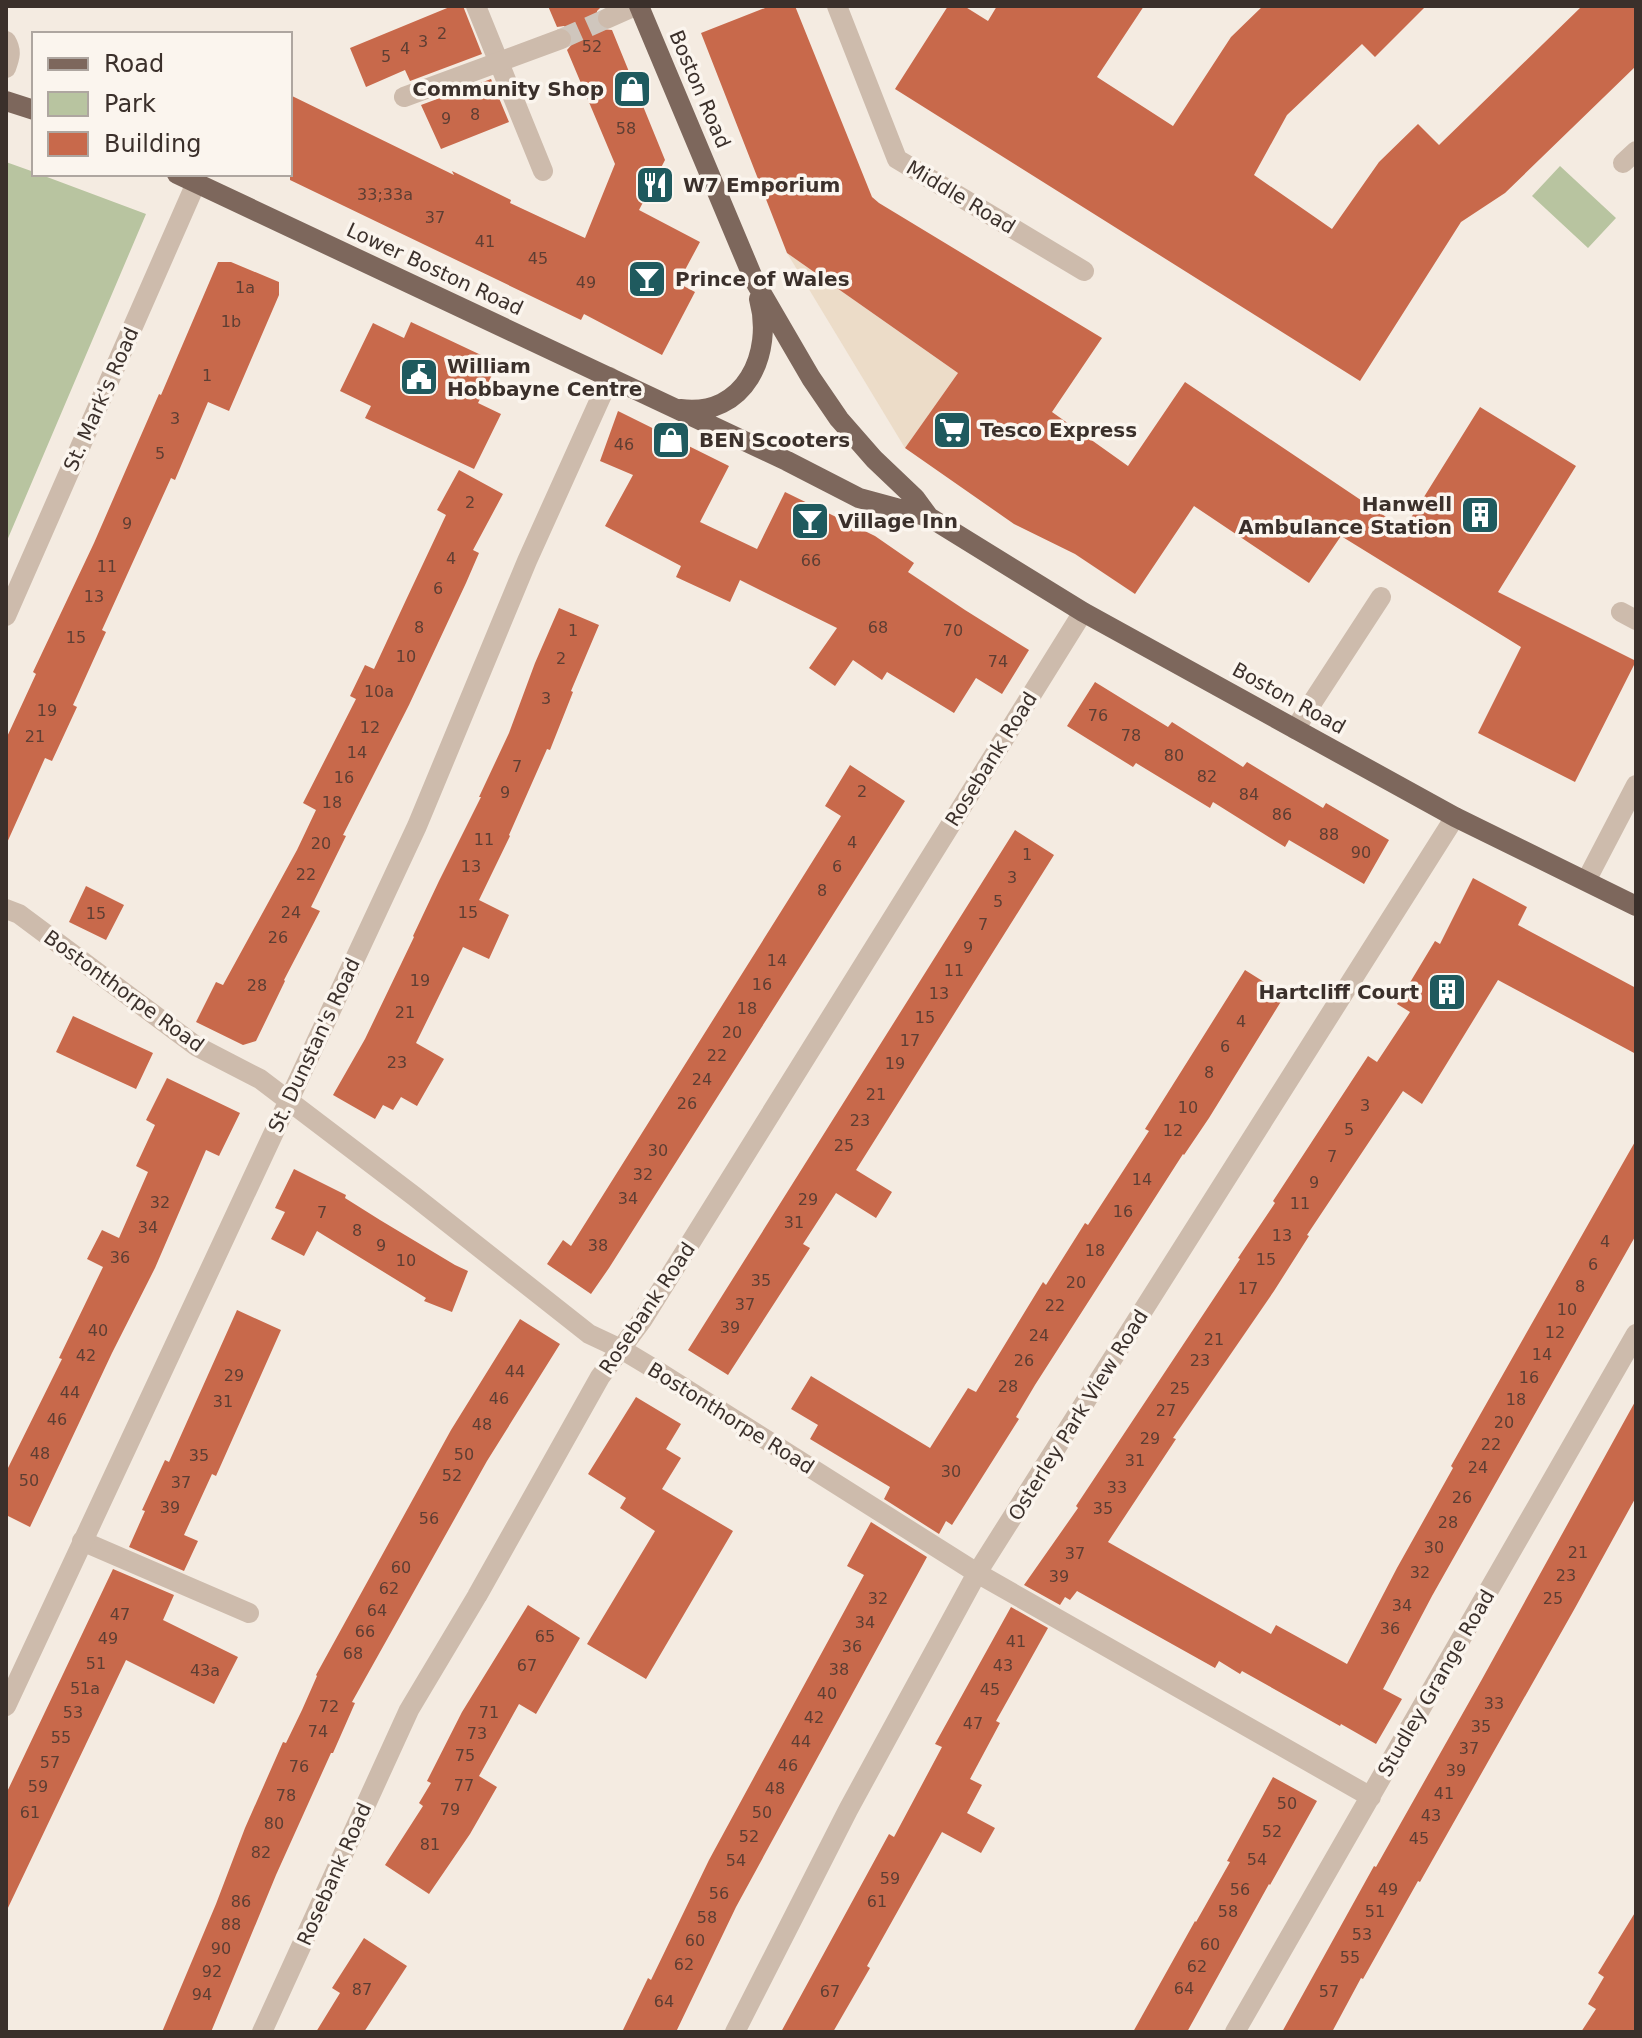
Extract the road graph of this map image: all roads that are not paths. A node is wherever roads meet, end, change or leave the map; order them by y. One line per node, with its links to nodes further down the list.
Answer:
1 (476, 6): 6 (street)
2 (637, 6): 4 (street); 14 (main road, Boston Road)
3 (837, 6): 13 (street, Middle Road)
4 (608, 18)
5 (561, 39): 6 (street)
6 (498, 63): 7 (street); 10 (street)
7 (404, 97)
8 (6, 101): 9 (main road)
9 (32, 109)
10 (543, 171)
11 (181, 176): 12 (main road, Lower Boston Road)
12 (196, 183): 15 (main road, Lower Boston Road); 20 (street, St. Mark's Road)
13 (1084, 271)
14 (754, 280): 16 (main road, Boston Road); 17 (main road, Boston Road)
15 (610, 377): 16 (main road, Lower Boston Road); 27 (street, St. Dunstan's Road)
16 (672, 408): 17 (main road, Boston Road)
17 (929, 517): 19 (main road, Boston Road)
18 (1381, 597): 21 (street)
19 (1083, 612): 21 (main road, Boston Road); 29 (street, Rosebank Road)
20 (6, 616)
21 (1295, 729): 23 (main road, Boston Road)
22 (1636, 785): 24 (street)
23 (1455, 817): 24 (main road, Boston Road); 31 (street, Osterley Park View Road)
24 (1586, 881): 25 (main road, Boston Road)
25 (1636, 906)
26 (6, 909): 27 (street, Bostonthorpe Road)
27 (288, 1100): 29 (street, Bostonthorpe Road); 30 (street, St. Dunstan's Road)
28 (1636, 1334): 34 (street, Studley Grange Road)
29 (621, 1349): 31 (street, Bostonthorpe Road); 35 (street, Rosebank Road)
30 (82, 1541): 32 (street); 33 (street, St. Dunstan's Road)
31 (977, 1573): 34 (street, Bostonthorpe Road); 36 (street, Osterley Park View Road)
32 (249, 1613)
33 (6, 1706)
34 (1371, 1797): 37 (street, Studley Grange Road)
35 (262, 2032)
36 (735, 2032)
37 (1235, 2032)

